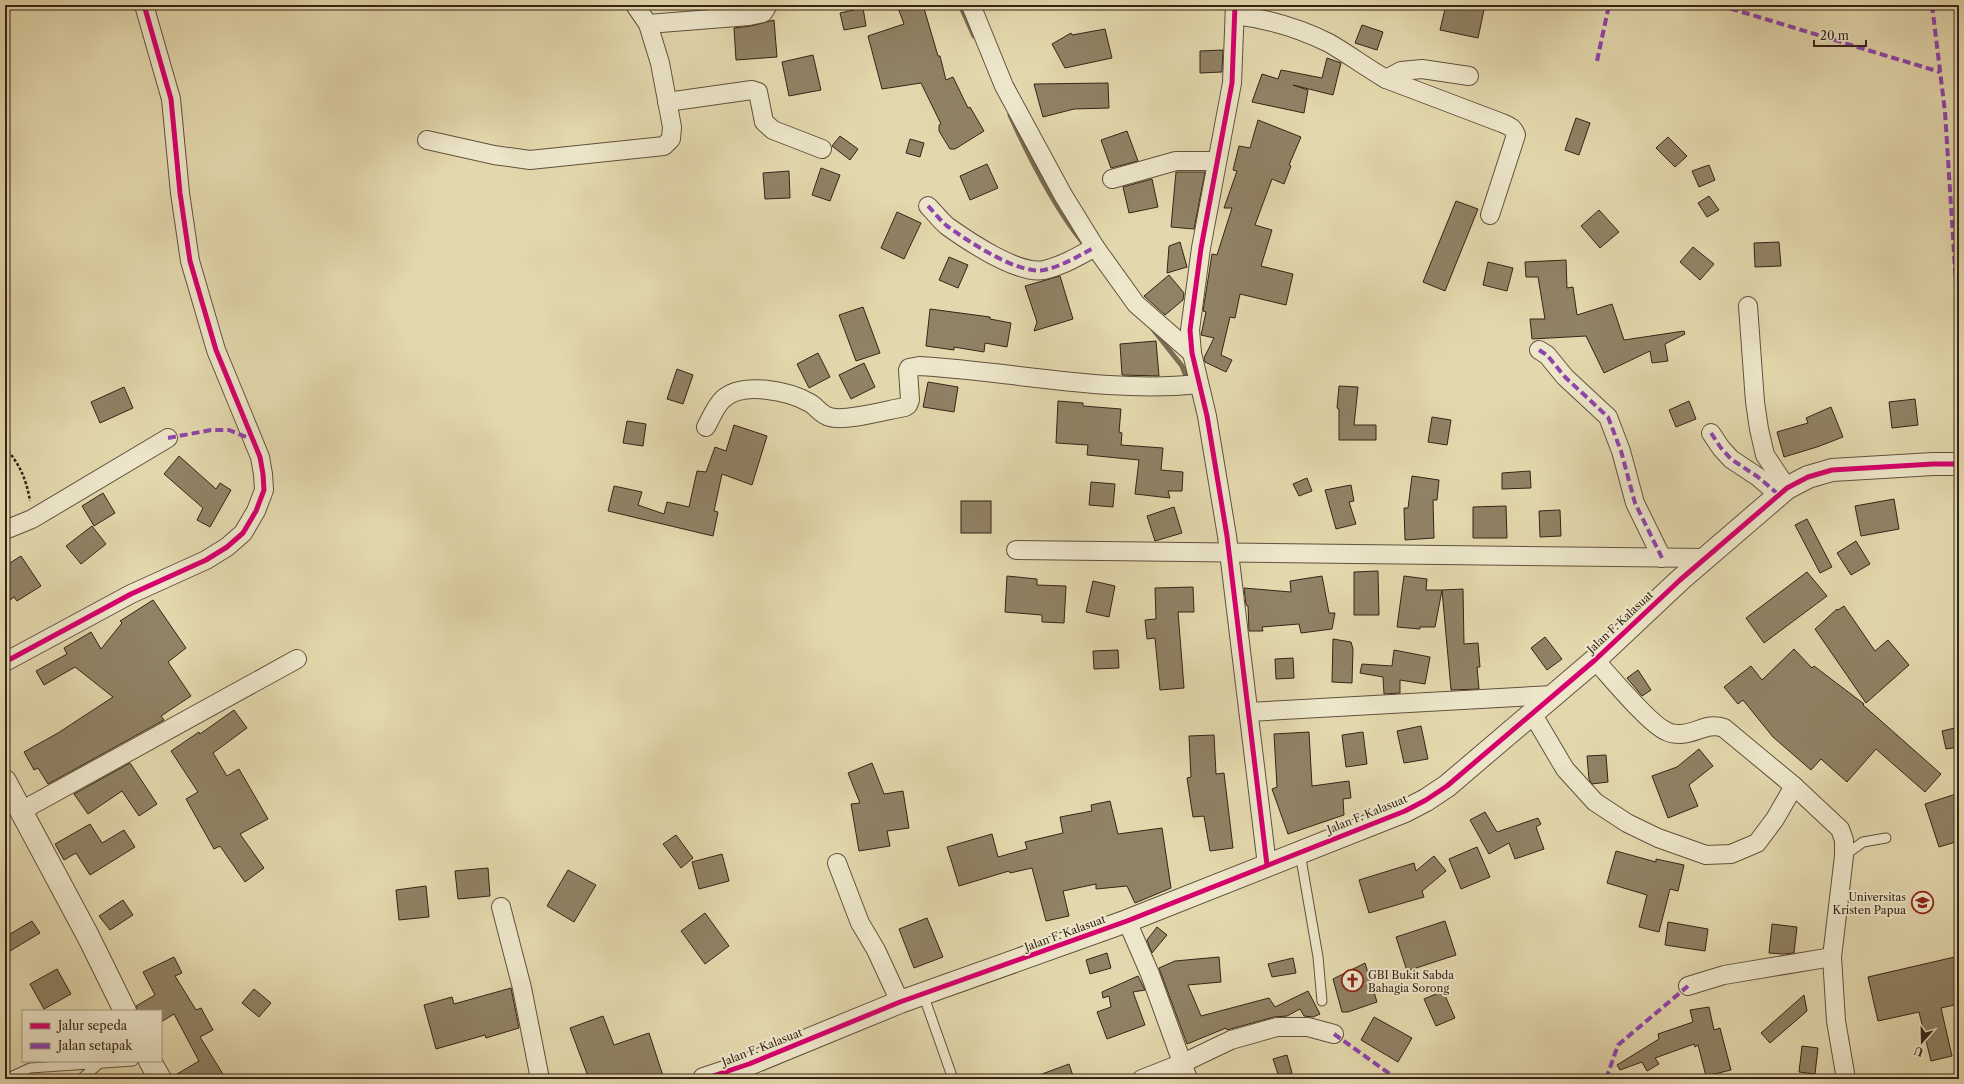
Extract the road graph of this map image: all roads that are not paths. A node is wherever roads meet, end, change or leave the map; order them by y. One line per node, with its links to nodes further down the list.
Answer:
1 (144, 5): 33 (street)
2 (635, 5): 6 (street)
3 (768, 5): 6 (street)
4 (971, 5): 16 (street)
5 (1235, 10): 8 (street); 12 (street)
6 (648, 24): 9 (street)
7 (1469, 76): 8 (street)
8 (1386, 79): 15 (street)
9 (667, 102): 10 (street); 11 (street)
10 (427, 140)
11 (822, 149)
12 (1217, 161): 13 (street); 19 (street)
13 (1112, 179)
14 (928, 206): 16 (street)
15 (1490, 215)
16 (1089, 250): 19 (street)
17 (1748, 306): 25 (street)
18 (1539, 350): 29 (street)
19 (1192, 353): 20 (street)
20 (1190, 384): 21 (street); 28 (street)
21 (706, 428)
22 (1711, 433): 25 (street)
23 (168, 438): 26 (street)
24 (1959, 464): 25 (street, Jalan F. Kalasuat)
25 (1783, 492): 30 (street, Jalan F. Kalasuat)
26 (5, 530)
27 (1016, 550): 28 (street)
28 (1228, 552): 29 (street); 35 (street)
29 (1662, 558): 30 (street)
30 (1707, 558): 32 (street, Jalan F. Kalasuat)
31 (297, 659): 39 (street)
32 (1595, 660): 34 (street, Jalan F. Kalasuat); 38 (street)
33 (5, 662)
34 (1553, 695): 35 (street); 36 (street, Jalan F. Kalasuat)
35 (1249, 712): 44 (street)
36 (1532, 713): 38 (street); 41 (street, Jalan F. Kalasuat)
37 (5, 781): 39 (street)
38 (1794, 786): 42 (street)
39 (21, 812): 52 (street)
40 (1886, 838): 42 (lane)
41 (1299, 852): 44 (street, Jalan F. Kalasuat); 50 (lane)
42 (1844, 856): 47 (street)
43 (837, 863): 51 (street)
44 (1267, 865): 46 (street, Jalan F. Kalasuat)
45 (501, 907): 61 (street)
46 (1127, 921): 49 (street, Jalan F. Kalasuat); 57 (street)
47 (1832, 957): 48 (street); 65 (street)
48 (1688, 986)
49 (922, 994): 51 (street, Jalan F. Kalasuat); 63 (lane)
50 (1322, 1001)
51 (900, 1002): 62 (street, Jalan F. Kalasuat)
52 (125, 1010)
53 (1334, 1034): 57 (street)
54 (116, 1062): 56 (lane)
55 (151, 1062): 60 (street)
56 (100, 1063): 58 (lane); 59 (lane)
57 (1185, 1071): 64 (street)
58 (6, 1079)
59 (81, 1079)
60 (160, 1079)
61 (540, 1079)
62 (704, 1079)
63 (953, 1079)
64 (1142, 1079)
65 (1846, 1079)

